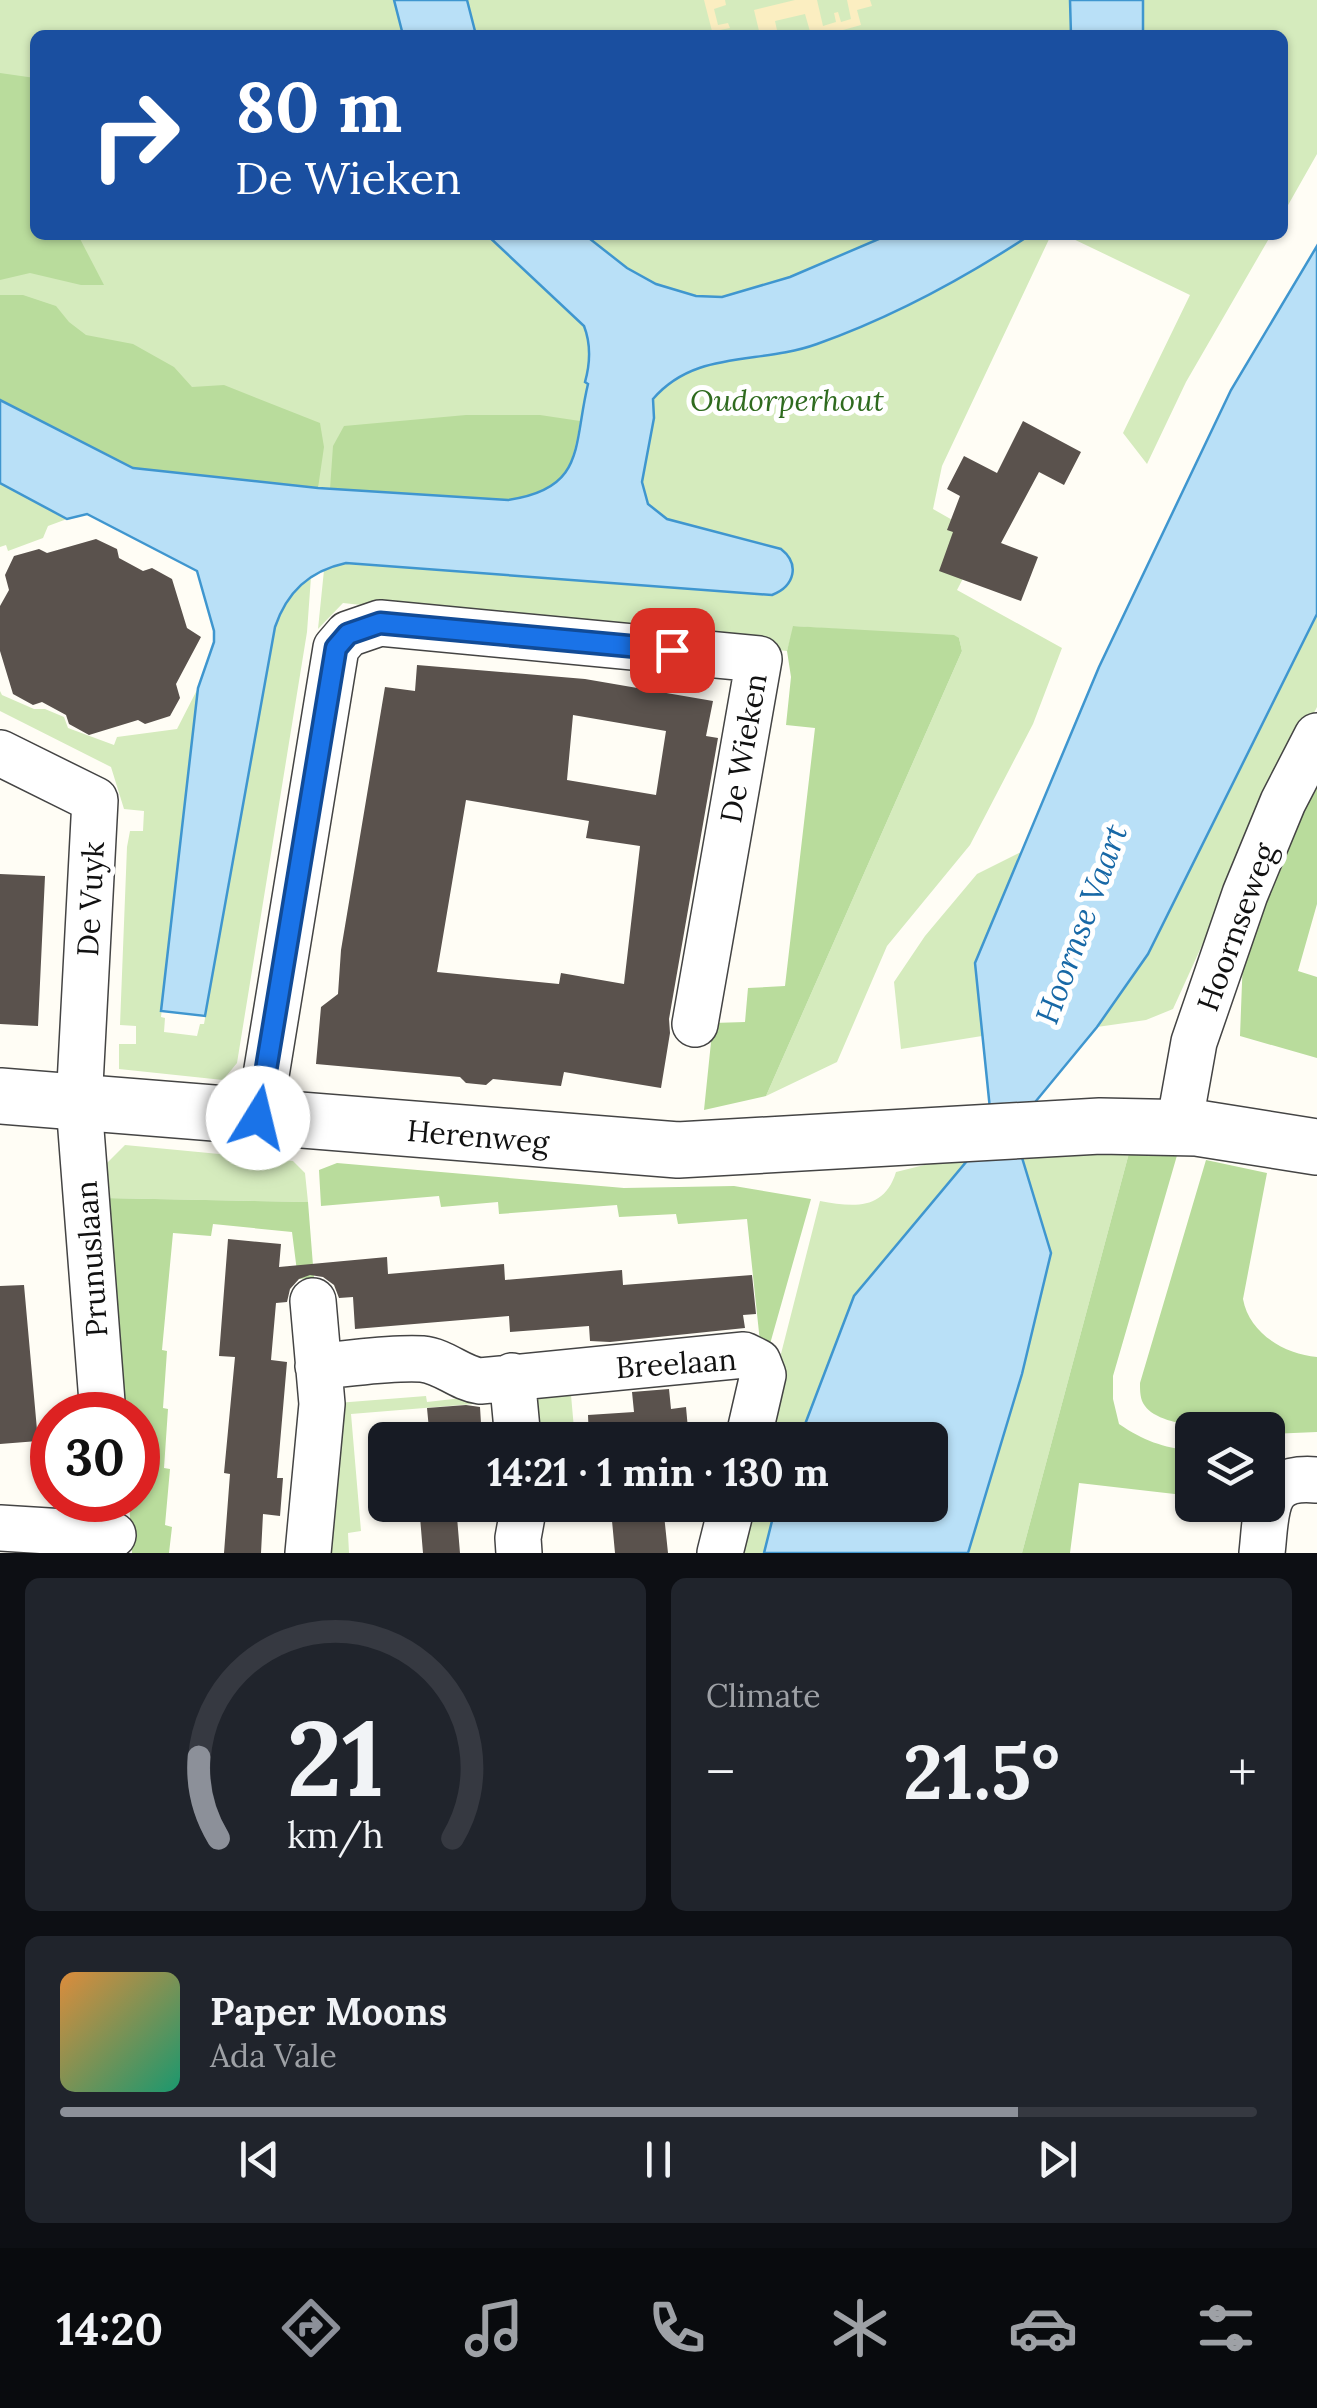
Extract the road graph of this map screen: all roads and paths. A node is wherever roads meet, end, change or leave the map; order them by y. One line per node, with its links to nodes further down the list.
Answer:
1 (1317, 736): 7 (street, Hoornseweg)
2 (0, 753): 5 (street, De Vuyk)
3 (695, 1024): 6 (street, De Wieken)
4 (0, 1096): 5 (street, Herenweg)
5 (79, 1104): 6 (street, Herenweg); 12 (street, Prunuslaan)
6 (258, 1118): 7 (street, Herenweg)
7 (1179, 1126): 8 (street)
8 (1317, 1148)
9 (314, 1301): 10 (street)
10 (318, 1366): 11 (street, Breelaan); 20 (street)
11 (512, 1376): 13 (street); 14 (street, Breelaan)
12 (101, 1392)
13 (516, 1422)
14 (752, 1422)
15 (1317, 1480): 23 (street)
16 (521, 1522): 21 (street)
17 (728, 1522): 22 (street)
18 (0, 1528): 19 (street)
19 (111, 1529)
20 (308, 1553)
21 (519, 1553)
22 (720, 1553)
23 (1262, 1553)

